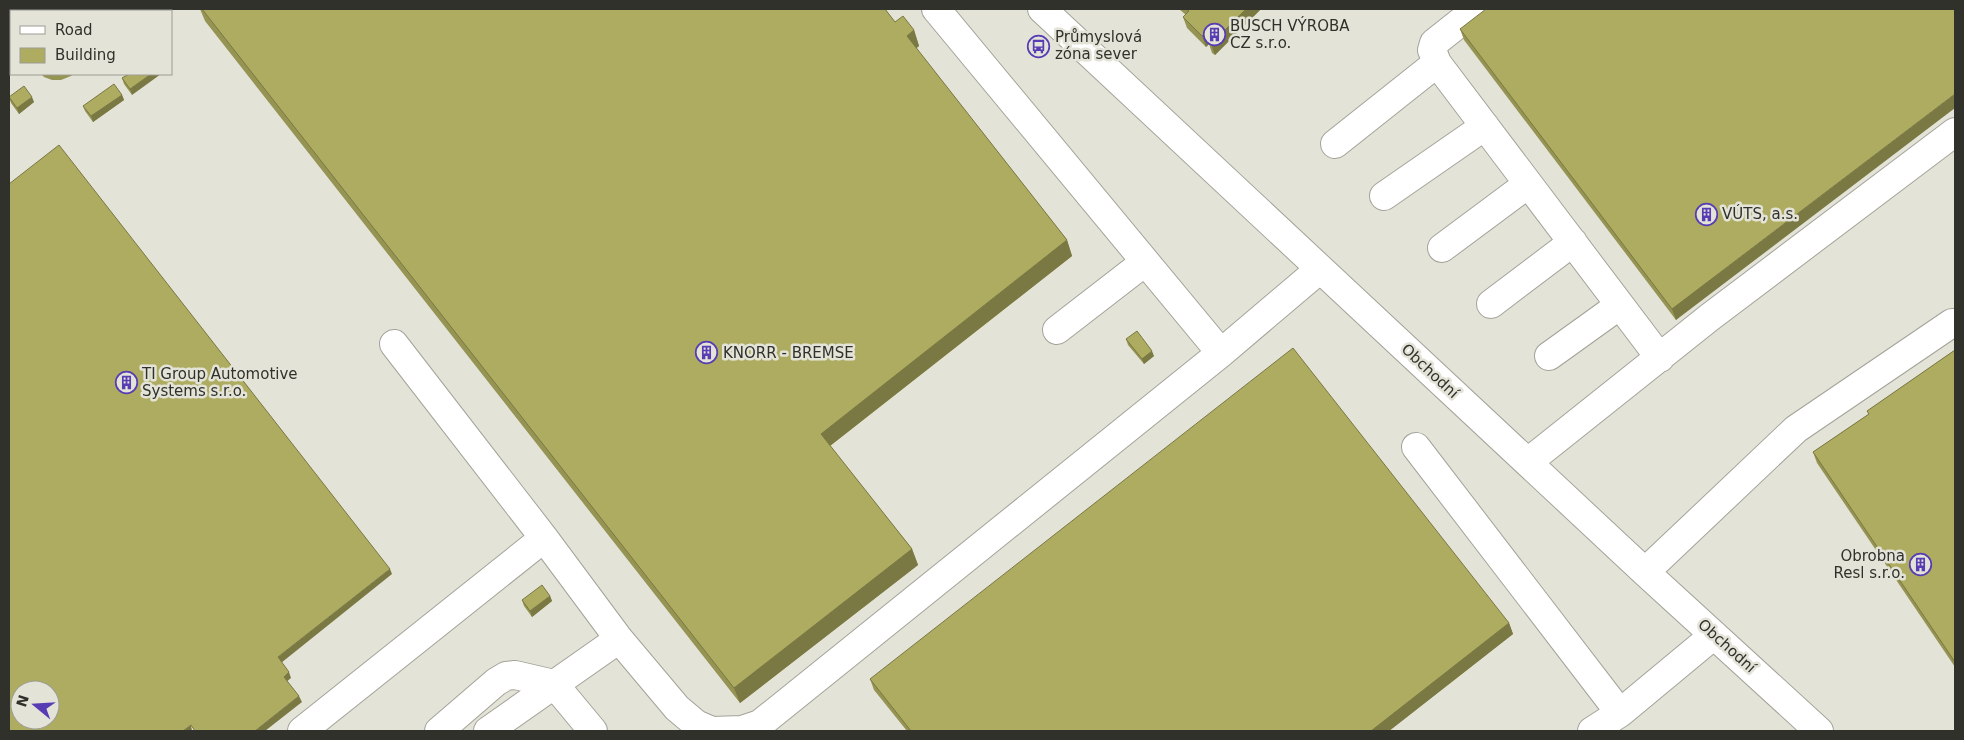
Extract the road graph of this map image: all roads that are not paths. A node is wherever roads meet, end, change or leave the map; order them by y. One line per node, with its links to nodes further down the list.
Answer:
1 (936, 9): 12 (street)
2 (1042, 9): 13 (street, Obchodní)
3 (1477, 9): 4 (street)
4 (1437, 63): 5 (street); 7 (street)
5 (1485, 126): 8 (street); 9 (street)
6 (1955, 132): 21 (street)
7 (1335, 144)
8 (1528, 184): 10 (street); 11 (street)
9 (1384, 196)
10 (1573, 242): 14 (street); 15 (street)
11 (1442, 248)
12 (1145, 262): 17 (street); 19 (street)
13 (1320, 269): 19 (street); 23 (street, Obchodní)
14 (1491, 304)
15 (1620, 304): 20 (street); 21 (street)
16 (1955, 323): 25 (street)
17 (1057, 330)
18 (394, 344): 24 (street)
19 (1221, 354): 27 (street)
20 (1549, 356)
21 (1660, 358): 23 (street)
22 (1416, 448): 29 (street)
23 (1528, 462): 25 (street, Obchodní)
24 (544, 538): 27 (street); 30 (street)
25 (1645, 572): 26 (street, Obchodní)
26 (1714, 635): 29 (street); 35 (street, Obchodní)
27 (619, 638): 28 (street)
28 (554, 684): 31 (street); 32 (street); 33 (street)
29 (1620, 713): 34 (street)
30 (302, 731)
31 (440, 731)
32 (491, 731)
33 (593, 731)
34 (1592, 731)
35 (1819, 731)

